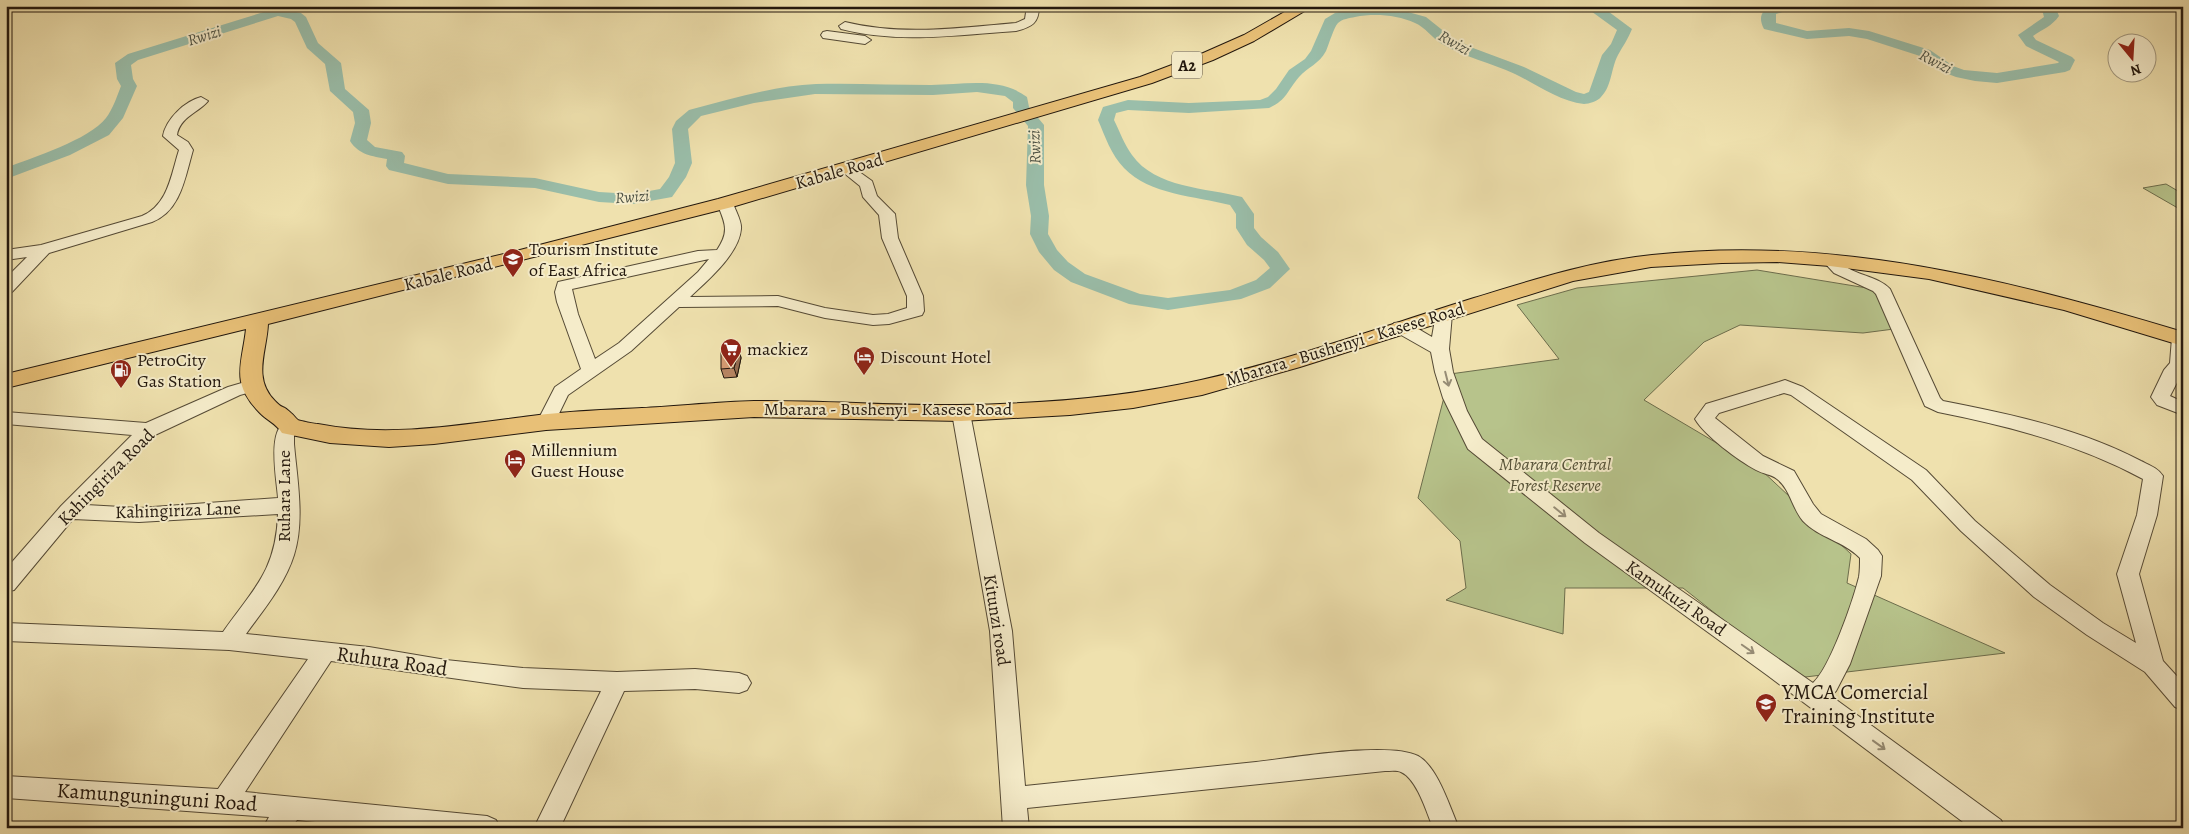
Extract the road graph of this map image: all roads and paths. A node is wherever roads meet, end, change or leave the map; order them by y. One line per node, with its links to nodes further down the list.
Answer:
1 (1033, 6): 4 (street)
2 (1306, 6): 7 (main road, Kabale Road / A2)
3 (845, 26): 4 (street)
4 (895, 34): 5 (street)
5 (826, 35)
6 (201, 101): 9 (street)
7 (846, 169): 8 (main road, Kabale Road / A2); 14 (street)
8 (725, 203): 11 (street); 15 (main road, Kabale Road / A2)
9 (43, 250): 10 (street); 13 (street)
10 (6, 255)
11 (722, 255): 14 (street); 23 (street)
12 (1830, 260): 16 (main road, Mbarara - Bushenyi - Kasese Road); 20 (main road, Mbarara - Bushenyi - Kasese Road); 38 (street)
13 (6, 288)
14 (673, 302): 23 (street)
15 (296, 311): 17 (main road, Kabale Road / A2); 21 (main road)
16 (1444, 314): 18 (main road, Mbarara - Bushenyi - Kasese Road); 22 (street, Kamukuzi Road)
17 (257, 320): 19 (main road, Kabale Road / A2); 21 (main road)
18 (1400, 327): 22 (street); 27 (main road, Mbarara - Bushenyi - Kasese Road)
19 (220, 329): 24 (main road, Kabale Road / A2); 25 (main road)
20 (2182, 339): 26 (street)
21 (255, 345): 25 (main road)
22 (1440, 349): 41 (street, Kamukuzi Road, one-way to 41)
23 (591, 371): 29 (street)
24 (6, 381)
25 (249, 387): 30 (street, Kahingiriza Road); 31 (main road)
26 (2183, 409)
27 (961, 413): 29 (main road, Mbarara - Bushenyi - Kasese Road); 44 (street, Kitunzi road)
28 (6, 418): 30 (street)
29 (546, 422): 31 (main road, Mbarara - Bushenyi - Kasese Road)
30 (148, 430): 33 (street, Kahingiriza Road)
31 (287, 431): 32 (street, Ruhara Lane)
32 (287, 505): 33 (street, Kahingiriza Lane); 36 (street, Ruhara Lane)
33 (68, 511): 34 (street, Kahingiriza Road)
34 (6, 584)
35 (6, 632): 36 (street, Ruhura Road)
36 (229, 641): 37 (street, Ruhura Road)
37 (325, 652): 39 (street, Ruhura Road); 45 (street)
38 (2153, 664): 41 (street); 42 (street)
39 (616, 682): 40 (street, Ruhura Road); 50 (street)
40 (739, 683)
41 (1814, 697): 53 (street, Kamukuzi Road, one-way to 53)
42 (2183, 700)
43 (6, 787): 45 (street, Kamunguninguni Road)
44 (1016, 798): 51 (street, Kitunzi road); 52 (street)
45 (224, 801): 46 (street, Kamunguninguni Road)
46 (291, 806): 47 (street, Kamunguninguni Road); 48 (street)
47 (446, 826): 49 (street, Kamunguninguni Road)
48 (276, 828)
49 (487, 828)
50 (547, 828)
51 (1016, 828)
52 (1446, 828)
53 (1992, 828)

